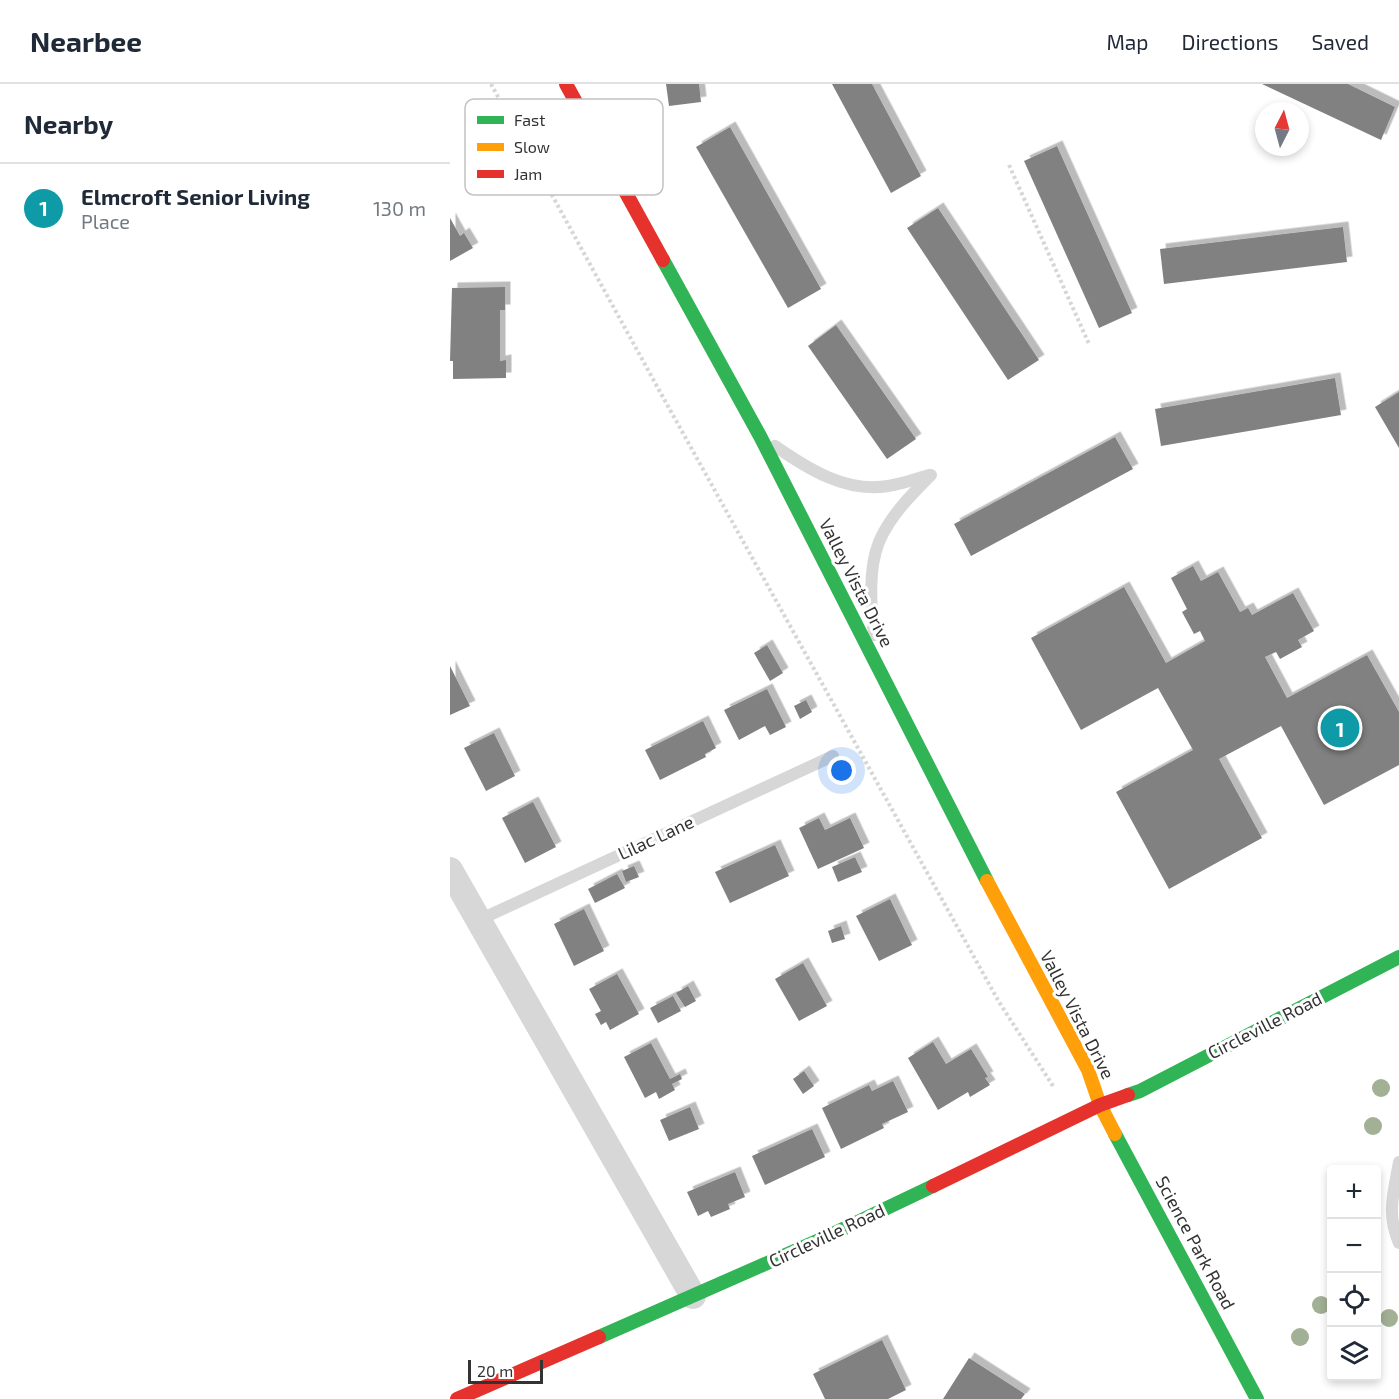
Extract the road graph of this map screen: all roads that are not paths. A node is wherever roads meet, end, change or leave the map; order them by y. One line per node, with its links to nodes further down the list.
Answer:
1 (566, 84): 2 (main road, Valley Vista Drive)
2 (574, 99)
3 (627, 195): 4 (main road, Valley Vista Drive)
4 (760, 436): 5 (main road, Valley Vista Drive); 5 (lane)
5 (876, 662): 10 (main road, Valley Vista Drive)
6 (833, 756): 8 (lane, Lilac Lane)
7 (450, 870): 8 (street)
8 (479, 920): 13 (street)
9 (1399, 957): 10 (main road, Circleville Road)
10 (1100, 1105): 13 (main road, Circleville Road); 15 (main road, Science Park Road)
11 (1399, 1161): 12 (lane)
12 (1399, 1243)
13 (693, 1296): 14 (main road, Circleville Road)
14 (458, 1399)
15 (1257, 1399)

